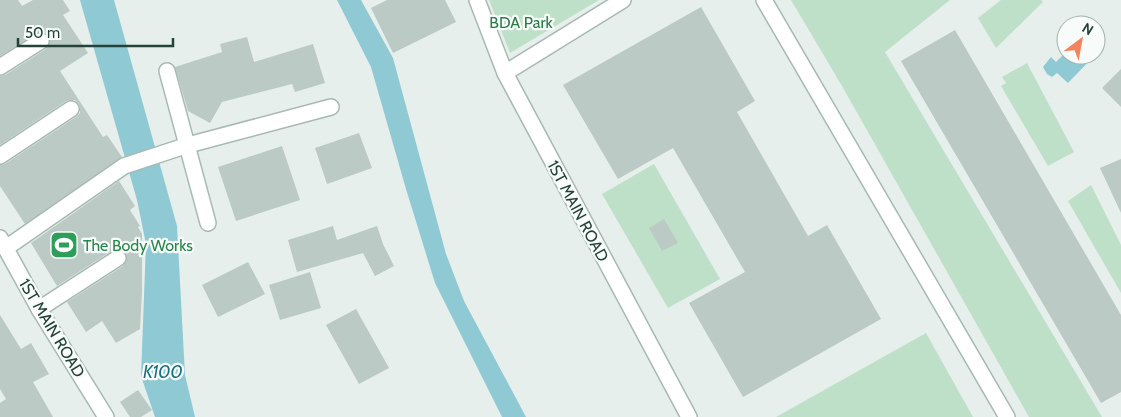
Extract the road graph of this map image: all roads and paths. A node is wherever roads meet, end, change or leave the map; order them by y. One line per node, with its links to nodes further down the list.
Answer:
1 (477, 0): 7 (street, 1ST MAIN ROAD)
2 (623, 0): 7 (street)
3 (764, 0): 18 (street)
4 (41, 41): 5 (street)
5 (0, 68)
6 (166, 71): 10 (street)
7 (505, 73): 17 (street, 1ST MAIN ROAD)
8 (331, 107): 10 (street)
9 (71, 109): 11 (street)
10 (188, 146): 12 (street); 13 (street)
11 (0, 156)
12 (208, 223)
13 (3, 243): 15 (street, 1ST MAIN ROAD)
14 (118, 258): 15 (street)
15 (39, 309): 16 (street, 1ST MAIN ROAD)
16 (106, 417)
17 (689, 417)
18 (1007, 417)

